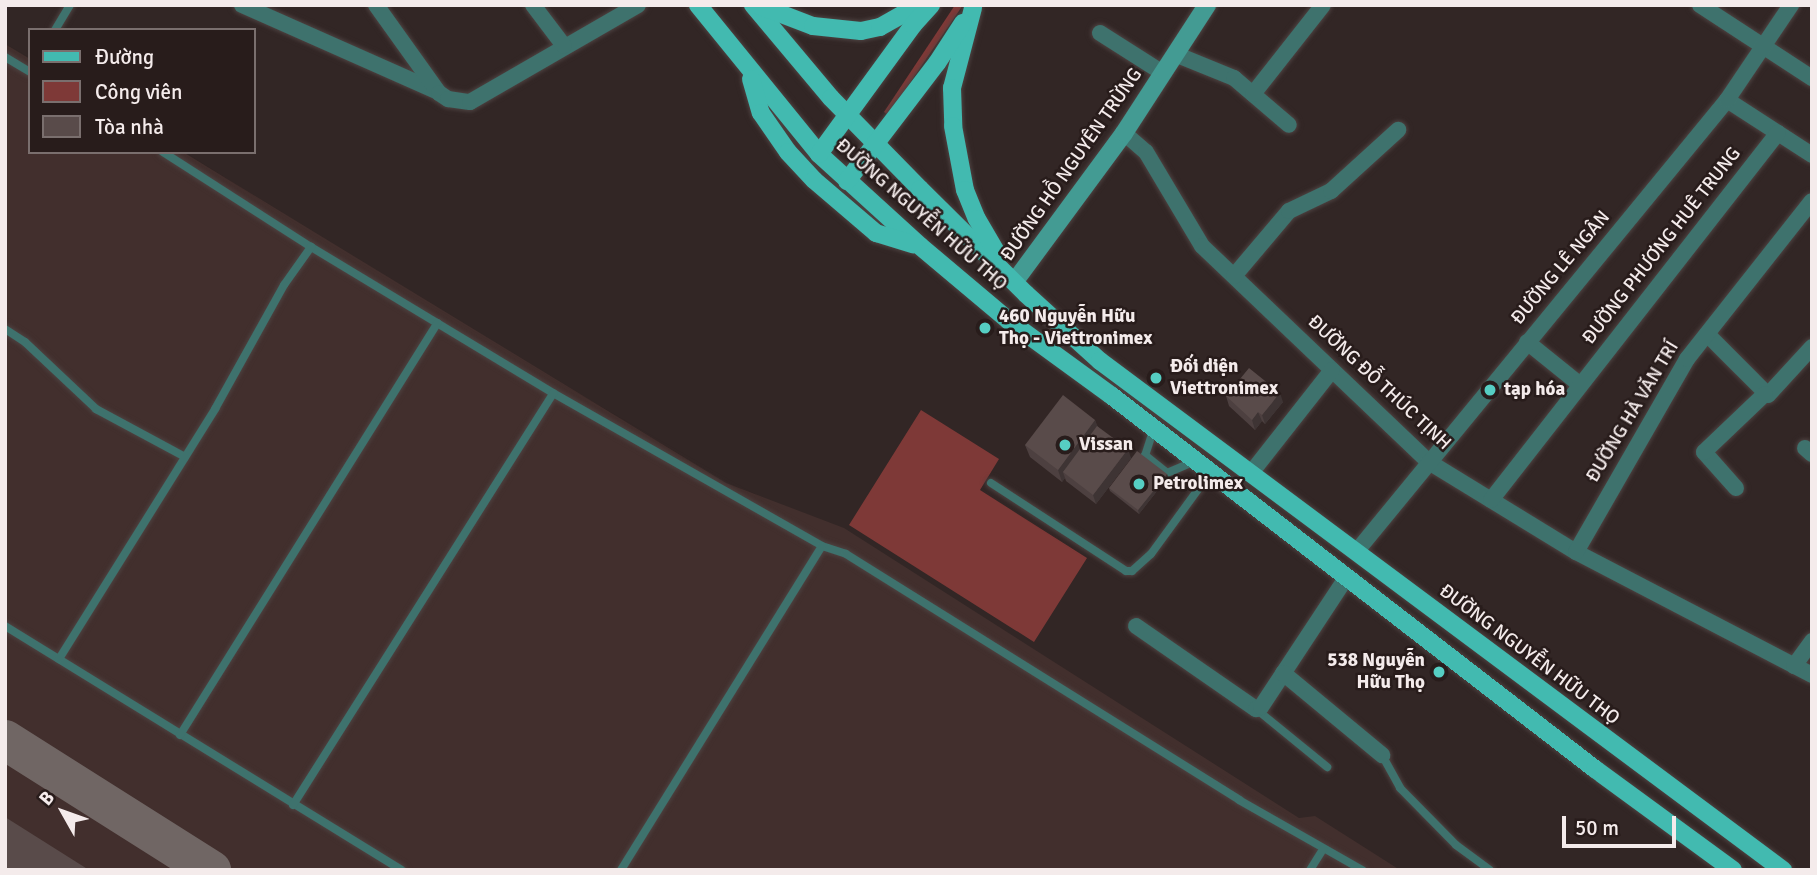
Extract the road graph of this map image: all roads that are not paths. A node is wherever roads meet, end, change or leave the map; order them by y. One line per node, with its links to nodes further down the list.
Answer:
1 (70, 5): 15 (lane)
2 (242, 5): 25 (street)
3 (376, 5): 25 (street)
4 (533, 5): 17 (street)
5 (638, 5): 17 (street)
6 (698, 5): 21 (main road, ĐƯỜNG NGUYỄN HỮU THỌ)
7 (755, 5): 8 (main road); 28 (main road, ĐƯỜNG NGUYỄN HỮU THỌ)
8 (919, 5)
9 (931, 5): 28 (main road)
10 (1207, 5): 19 (street, ĐƯỜNG HỒ NGUYÊN TRỪNG)
11 (1323, 5): 26 (street)
12 (1700, 5): 18 (street)
13 (1791, 5): 18 (street, ĐƯỜNG LÊ NGÂN)
14 (973, 6): 33 (main road); 42 (main road)
15 (56, 28)
16 (1100, 33): 23 (street, ĐƯỜNG HỒ NGUYÊN TRỪNG)
17 (564, 46): 25 (street)
18 (1764, 47): 24 (street); 27 (street, ĐƯỜNG LÊ NGÂN)
19 (1175, 54): 23 (street, ĐƯỜNG HỒ NGUYÊN TRỪNG); 26 (street)
20 (5, 57): 22 (lane)
21 (748, 69): 35 (main road, ĐƯỜNG NGUYỄN HỮU THỌ); 39 (main road)
22 (28, 71)
23 (1163, 73): 31 (street, ĐƯỜNG HỒ NGUYÊN TRỪNG)
24 (1812, 78)
25 (439, 93)
26 (1253, 94): 29 (street)
27 (1727, 100): 32 (street); 46 (street, ĐƯỜNG LÊ NGÂN)
28 (849, 116): 33 (main road, ĐƯỜNG NGUYỄN HỮU THỌ); 35 (main road)
29 (1289, 125)
30 (1398, 130): 41 (street)
31 (1124, 133): 41 (street, ĐƯỜNG ĐỖ THÚC TỊNH); 42 (street, ĐƯỜNG HỒ NGUYÊN TRỪNG)
32 (1778, 133): 36 (street); 49 (street, ĐƯỜNG PHƯƠNG HUÊ TRUNG)
33 (876, 144): 37 (main road); 42 (main road, ĐƯỜNG NGUYỄN HỮU THỌ)
34 (166, 154): 40 (lane)
35 (819, 154): 37 (main road, ĐƯỜNG NGUYỄN HỮU THỌ)
36 (1812, 155)
37 (847, 181): 39 (main road, ĐƯỜNG NGUYỄN HỮU THỌ)
38 (1812, 201): 45 (street, ĐƯỜNG HÀ VĂN TRÍ)
39 (920, 246): 52 (main road, ĐƯỜNG NGUYỄN HỮU THỌ)
40 (311, 247): 43 (lane); 53 (lane)
41 (1234, 276): 48 (street, ĐƯỜNG ĐỖ THÚC TỊNH)
42 (1015, 281): 57 (main road, ĐƯỜNG NGUYỄN HỮU THỌ)
43 (437, 323): 50 (lane); 73 (lane)
44 (5, 329): 53 (lane)
45 (1707, 334): 51 (street); 63 (street, ĐƯỜNG HÀ VĂN TRÍ)
46 (1527, 342): 49 (street); 55 (street, ĐƯỜNG LÊ NGÂN)
47 (1812, 347): 51 (street)
48 (1332, 370): 55 (street, ĐƯỜNG ĐỖ THÚC TỊNH); 57 (street)
49 (1579, 384): 60 (street, ĐƯỜNG PHƯƠNG HUÊ TRUNG)
50 (553, 393): 61 (lane); 76 (lane)
51 (1765, 394): 59 (street)
52 (1154, 428): 54 (main road, ĐƯỜNG NGUYỄN HỮU THỌ); 54 (lane)
53 (185, 457): 68 (lane)
54 (1195, 461): 56 (main road, ĐƯỜNG NGUYỄN HỮU THỌ)
55 (1429, 462): 60 (street, ĐƯỜNG ĐỖ THÚC TỊNH); 62 (street, ĐƯỜNG LÊ NGÂN)
56 (1210, 473): 58 (lane); 64 (main road, ĐƯỜNG NGUYỄN HỮU THỌ)
57 (1251, 473): 62 (main road, ĐƯỜNG NGUYỄN HỮU THỌ)
58 (991, 483)
59 (1736, 488)
60 (1490, 499): 63 (street, ĐƯỜNG ĐỖ THÚC TỊNH)
61 (822, 546): 77 (lane); 79 (lane)
62 (1356, 552): 84 (main road, ĐƯỜNG NGUYỄN HỮU THỌ)
63 (1576, 552): 69 (street, ĐƯỜNG ĐỖ THÚC TỊNH)
64 (1346, 578): 70 (street); 83 (main road, ĐƯỜNG NGUYỄN HỮU THỌ)
65 (5, 626): 68 (lane)
66 (1136, 626): 72 (street)
67 (1812, 641): 69 (street)
68 (59, 659): 73 (lane)
69 (1794, 666): 71 (street, ĐƯỜNG ĐỖ THÚC TỊNH)
70 (1283, 674): 72 (street); 74 (street)
71 (1812, 675)
72 (1256, 709): 75 (lane)
73 (180, 735): 76 (lane)
74 (1382, 755): 82 (lane)
75 (1327, 767)
76 (293, 805): 78 (lane)
77 (1323, 849): 80 (lane); 81 (lane)
78 (401, 870)
79 (621, 870)
80 (1310, 870)
81 (1362, 870)
82 (1490, 870)
83 (1733, 870)
84 (1783, 870)

